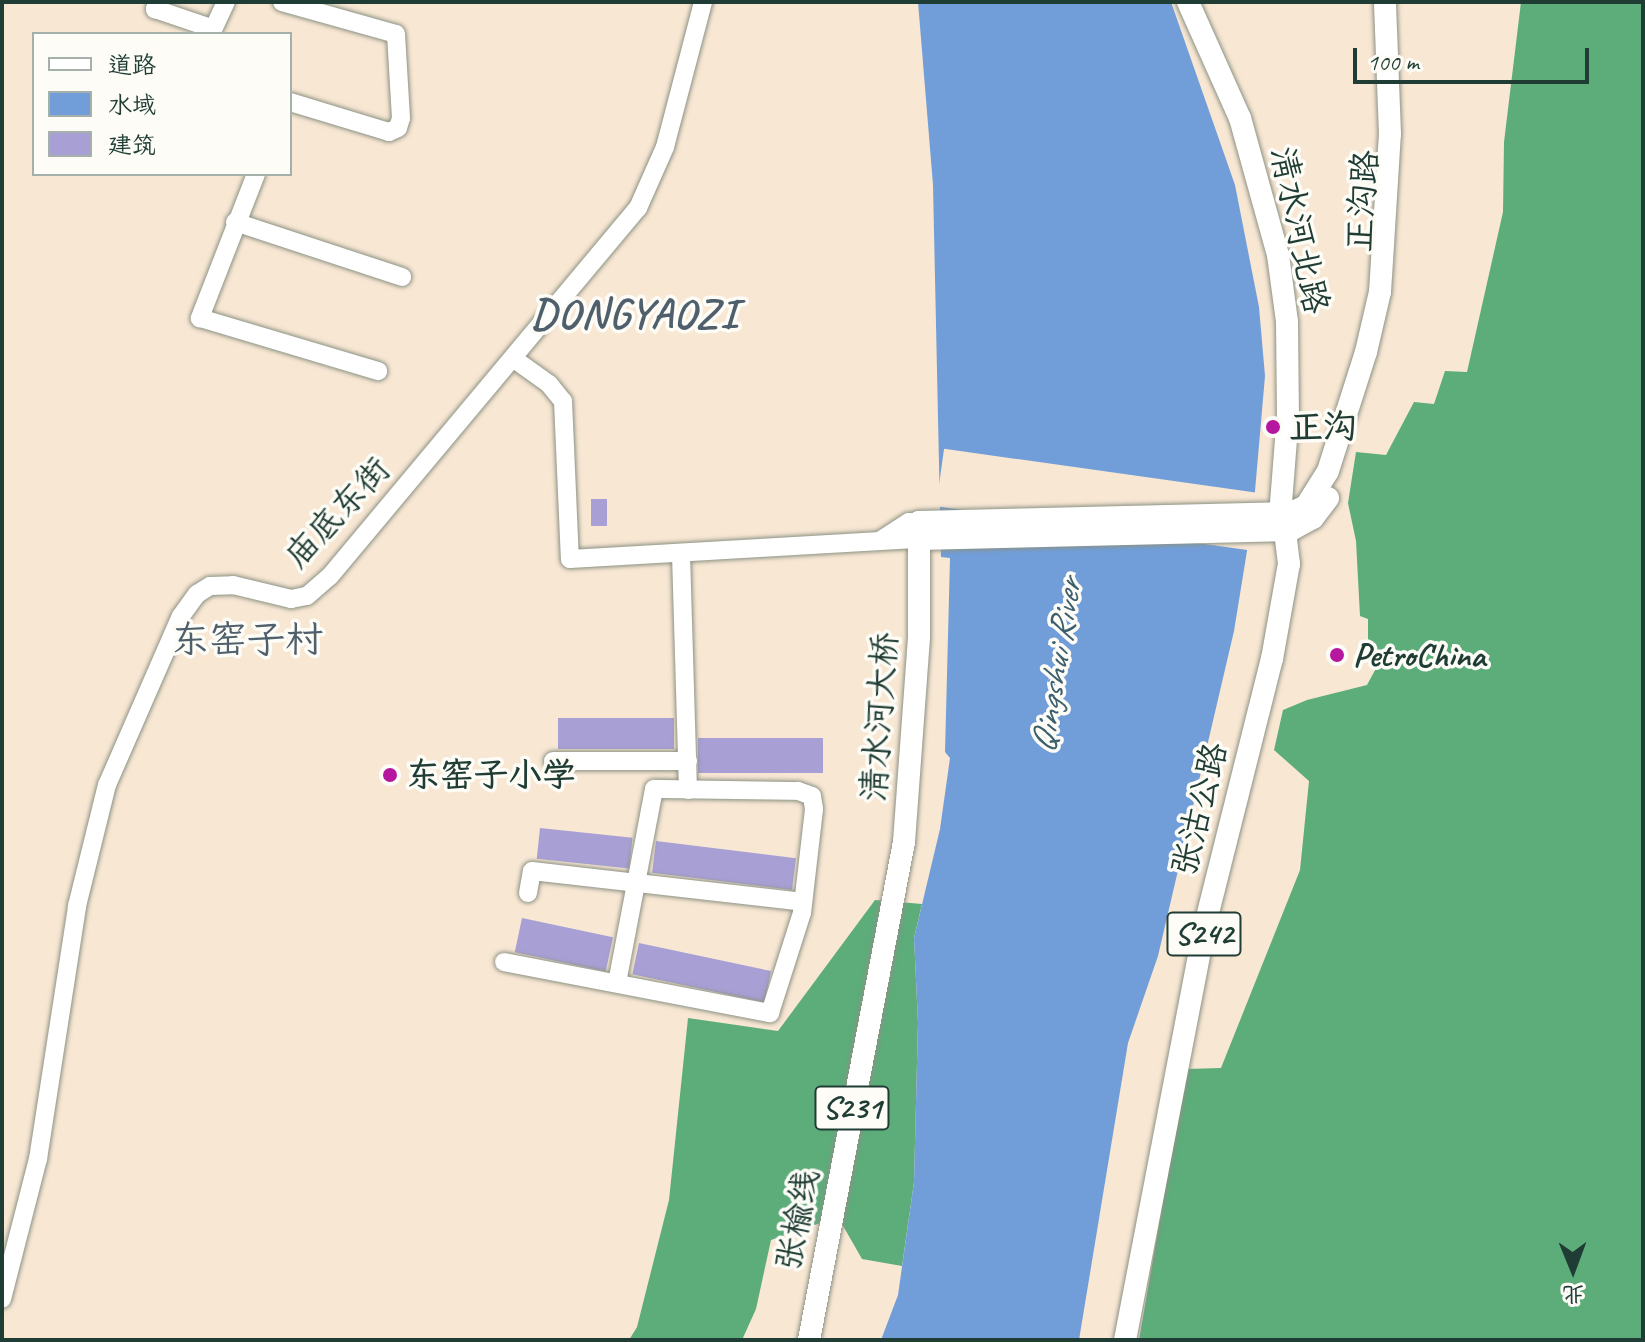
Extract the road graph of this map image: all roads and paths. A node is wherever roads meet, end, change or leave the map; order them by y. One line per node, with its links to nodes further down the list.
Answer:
1 (158, 2): 9 (street)
2 (226, 2): 9 (street)
3 (282, 2): 10 (street)
4 (703, 2): 14 (street, 庙底东街)
5 (1188, 2): 16 (main road, 清水河北路)
6 (1200, 2): 16 (main road, 清水河北路)
7 (1385, 2): 16 (main road, 正沟路)
8 (1397, 2): 16 (main road, 正沟路)
9 (211, 31)
10 (292, 103)
11 (255, 176): 12 (street)
12 (235, 222): 13 (street); 15 (street)
13 (402, 277)
14 (514, 359): 18 (street); 28 (street, 庙底东街)
15 (378, 371)
16 (1285, 523): 17 (main road); 30 (main road, 张沽公路 / S242)
17 (928, 536): 18 (street); 22 (main road, 清水河大桥 / S231)
18 (681, 554): 20 (street)
19 (553, 761): 20 (street)
20 (688, 761): 21 (street)
21 (688, 790): 23 (street); 25 (street)
22 (898, 877): 29 (main road, 张榆线 / S231)
23 (636, 882): 24 (street); 25 (street); 27 (street)
24 (528, 893)
25 (803, 902): 27 (street)
26 (504, 962): 27 (street)
27 (617, 983)
28 (2, 1299)
29 (809, 1340)
30 (1125, 1340)

